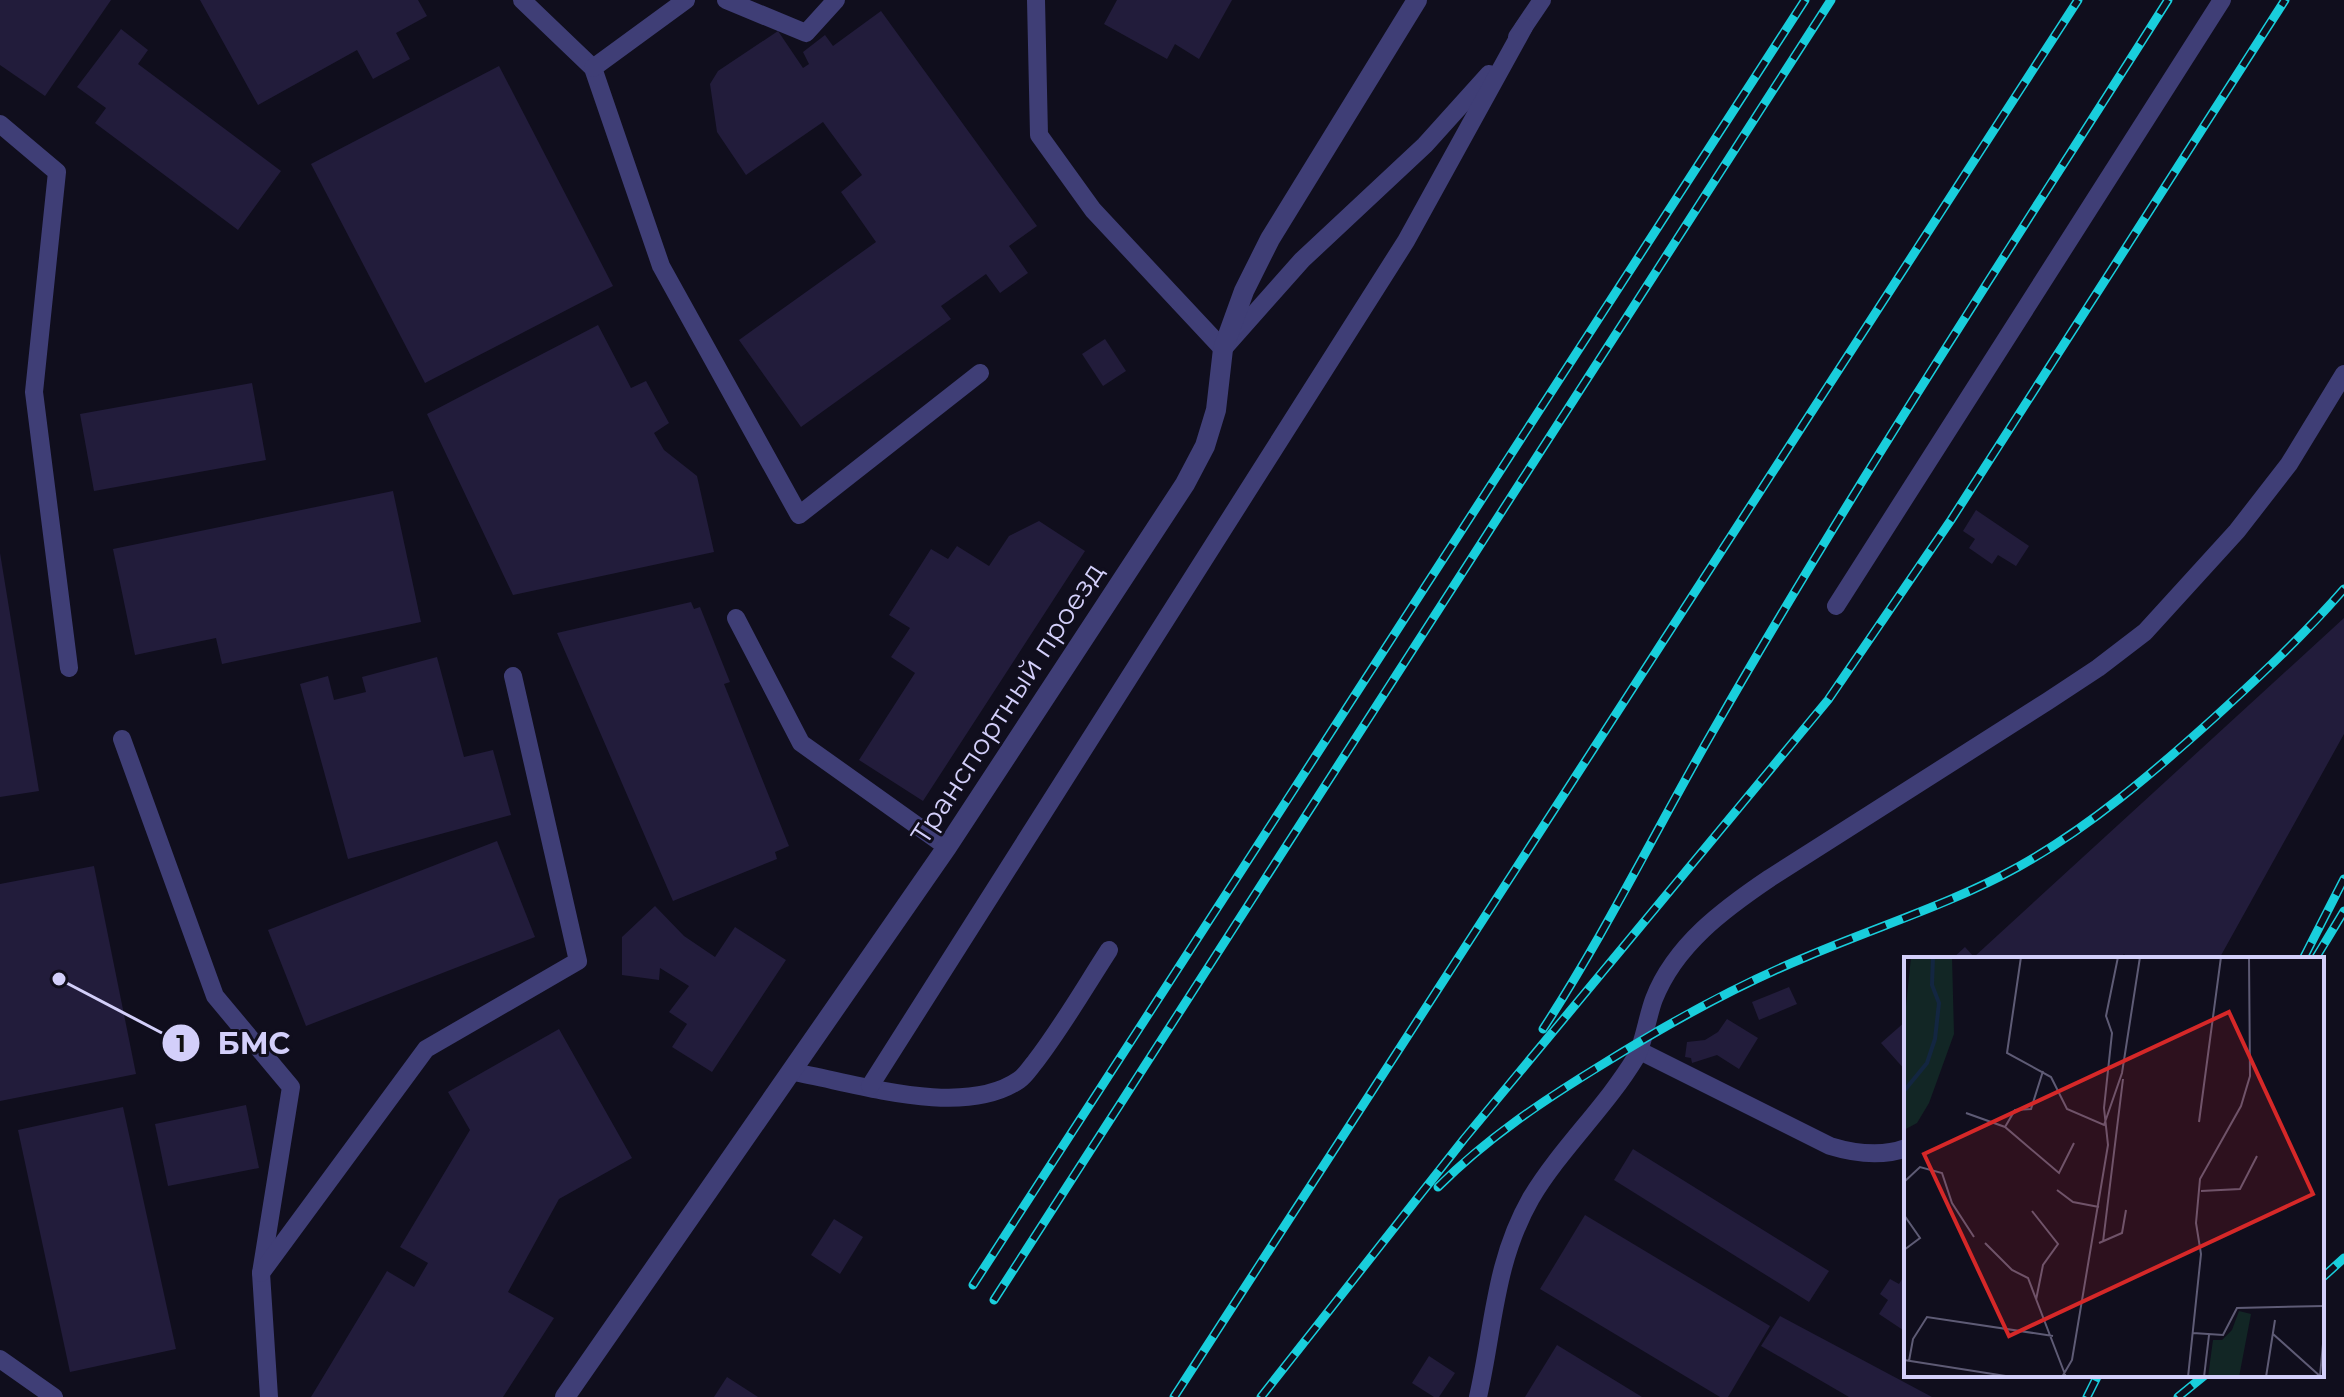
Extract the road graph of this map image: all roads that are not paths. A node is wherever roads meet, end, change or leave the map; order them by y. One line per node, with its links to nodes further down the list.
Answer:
1 (522, 0): 10 (lane)
2 (686, 0): 10 (lane)
3 (726, 0): 4 (lane)
4 (836, 0)
5 (1036, 0): 12 (lane)
6 (1417, 0): 12 (street, Транспортный проезд)
7 (1542, 0): 9 (lane)
8 (2222, 0): 15 (lane)
9 (1524, 27): 12 (lane); 24 (lane)
10 (593, 68): 13 (lane)
11 (0, 124): 17 (lane)
12 (1223, 349): 20 (street, Транспортный проезд)
13 (980, 373)
14 (2344, 374): 22 (lane)
15 (1836, 606)
16 (736, 618): 20 (lane)
17 (69, 668)
18 (513, 676): 26 (lane)
19 (122, 739): 26 (lane)
20 (947, 847): 23 (street, Транспортный проезд)
21 (1109, 950): 24 (lane)
22 (1640, 1051): 25 (lane); 31 (lane)
23 (793, 1072): 24 (lane); 30 (street, Транспортный проезд)
24 (870, 1086)
25 (1904, 1149)
26 (261, 1273): 29 (lane)
27 (0, 1359): 28 (lane)
28 (54, 1397)
29 (269, 1397)
30 (565, 1397)
31 (1478, 1397)

